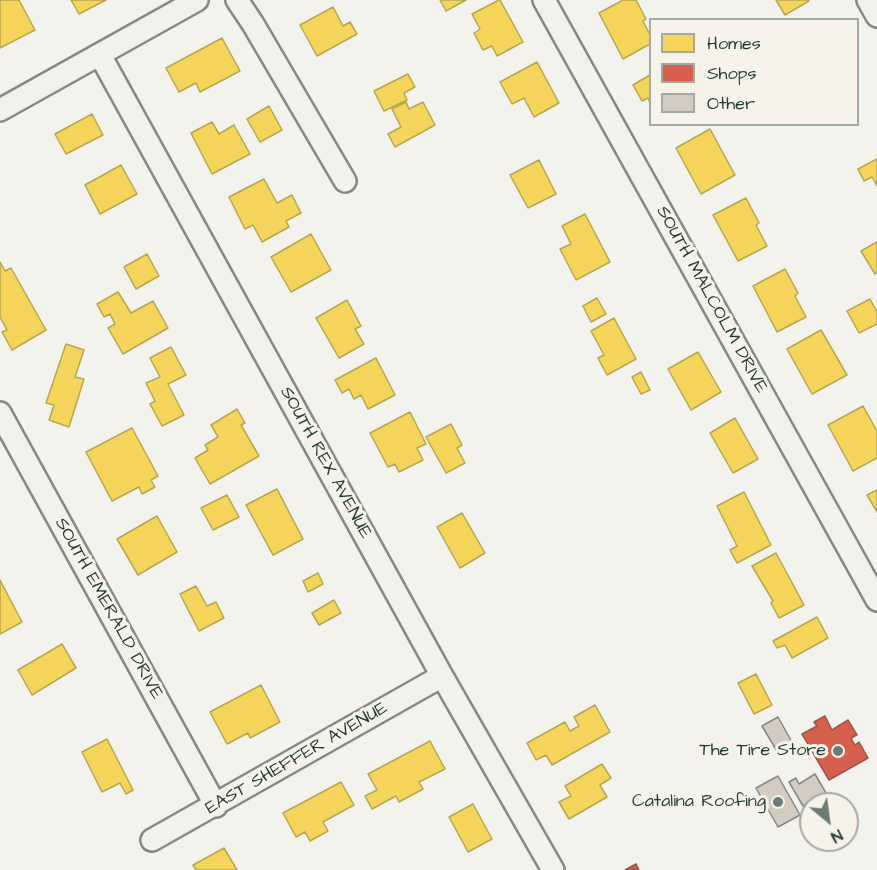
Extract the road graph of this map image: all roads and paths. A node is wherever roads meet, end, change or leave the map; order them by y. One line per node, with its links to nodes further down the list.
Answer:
1 (197, 0): 6 (street)
2 (237, 0): 8 (street)
3 (544, 0): 10 (street, SOUTH MALCOLM DRIVE)
4 (868, 0): 5 (street)
5 (877, 16)
6 (100, 55): 7 (street); 11 (street, SOUTH REX AVENUE)
7 (0, 110)
8 (345, 181)
9 (0, 413): 12 (street, SOUTH EMERALD DRIVE)
10 (877, 600)
11 (442, 676): 12 (street, EAST SHEFFER AVENUE); 14 (street, SOUTH REX AVENUE)
12 (216, 806): 13 (street, EAST SHEFFER AVENUE)
13 (152, 840)
14 (553, 870)

